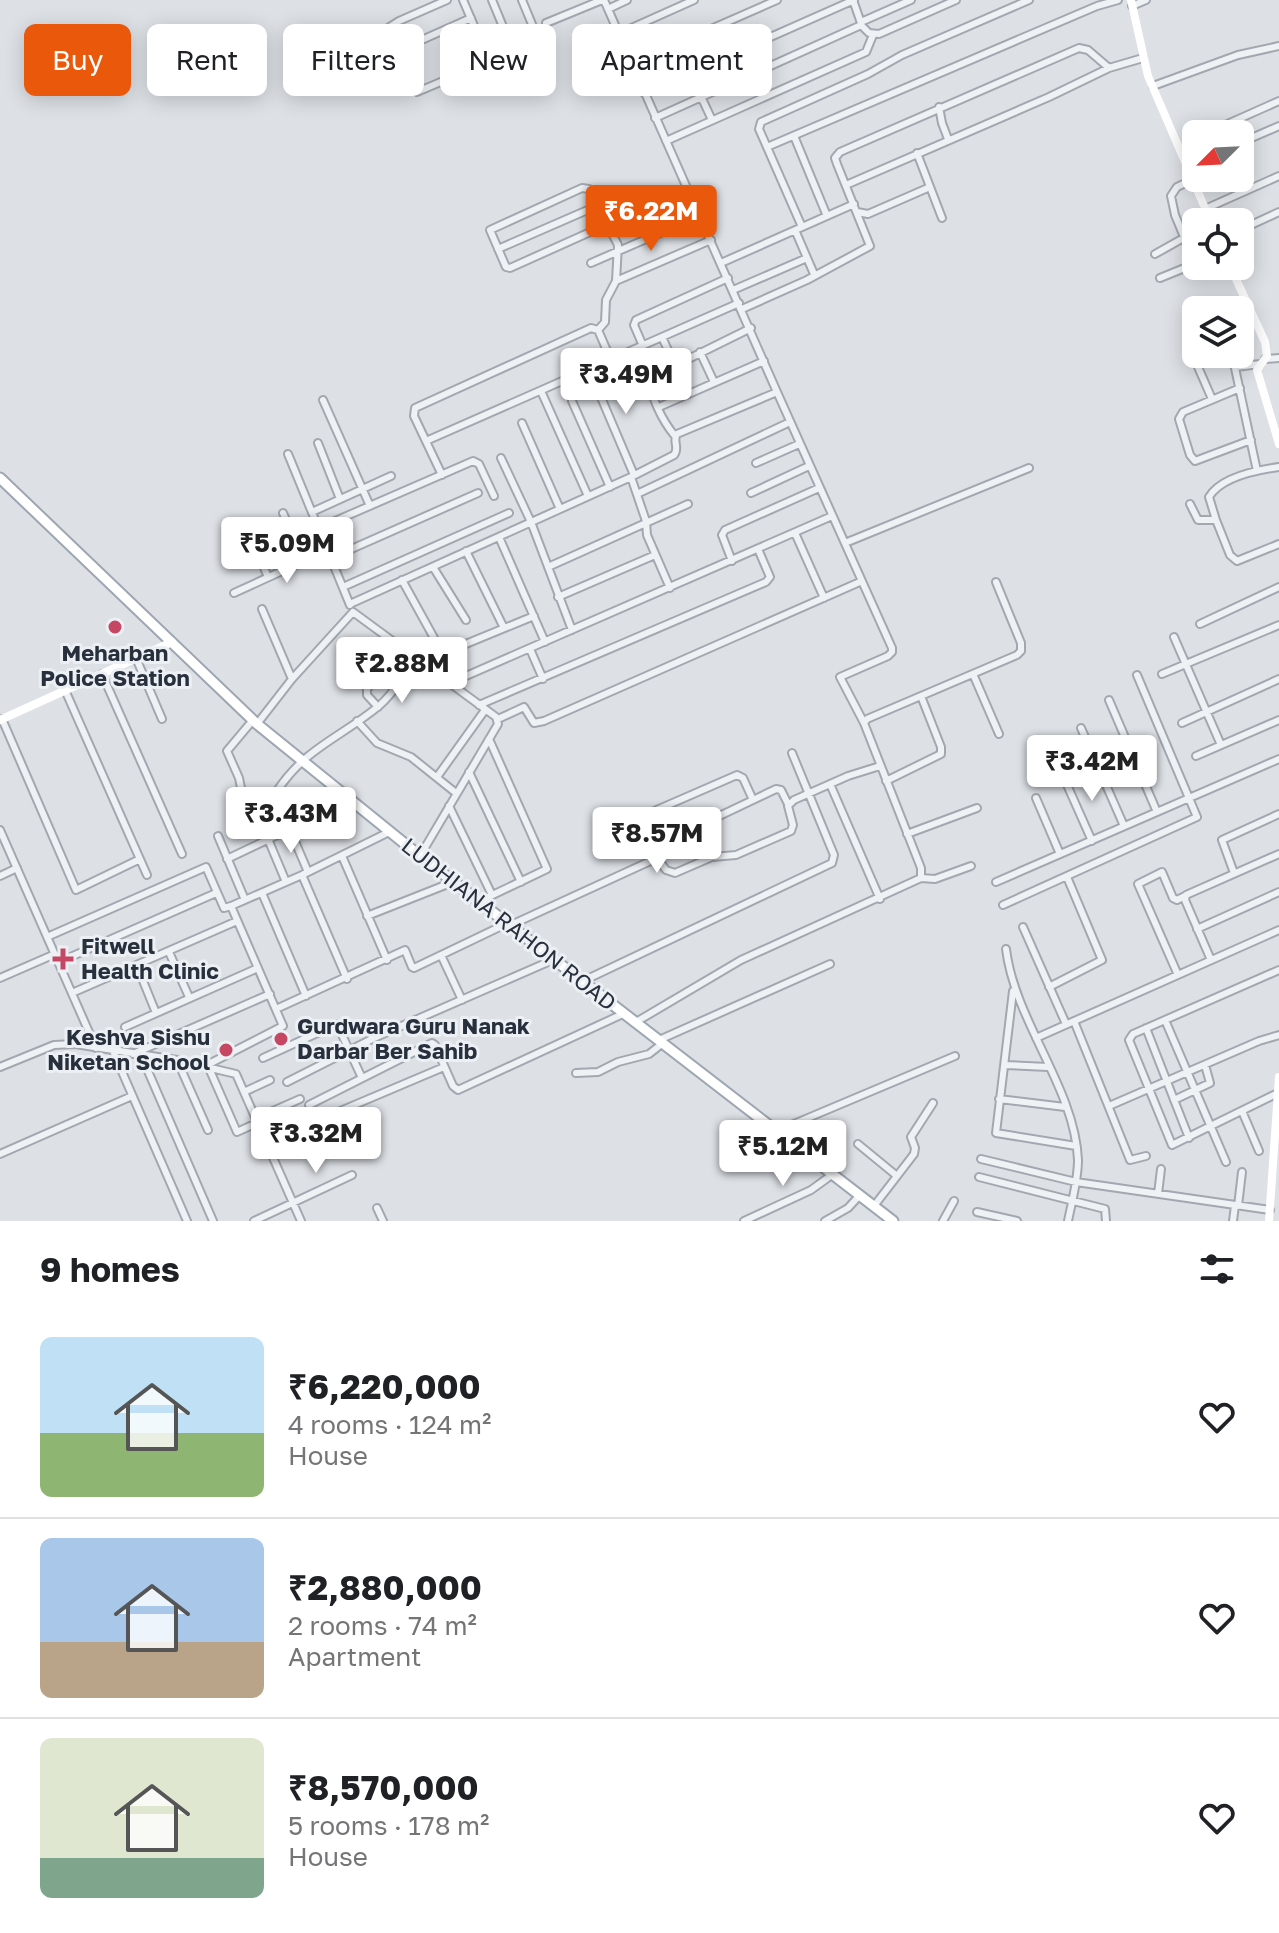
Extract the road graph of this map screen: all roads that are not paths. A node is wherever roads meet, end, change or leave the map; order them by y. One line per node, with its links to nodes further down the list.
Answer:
1 (447, 0): 21 (street)
2 (463, 0): 19 (street)
3 (492, 0): 23 (street)
4 (522, 0): 24 (street)
5 (576, 0): 17 (street)
6 (603, 0): 17 (street); 18 (street)
7 (627, 0): 18 (street)
8 (694, 0): 26 (street)
9 (777, 0): 27 (street)
10 (853, 0): 28 (street); 30 (street)
11 (911, 0): 28 (street)
12 (956, 0): 29 (street)
13 (1029, 0): 49 (street)
14 (1118, 0): 44 (street)
15 (1146, 0): 16 (street)
16 (1131, 3): 33 (street)
17 (580, 9): 20 (street)
18 (608, 9): 25 (street)
19 (471, 18): 22 (street); 31 (street)
20 (546, 23)
21 (395, 24)
22 (474, 24)
23 (502, 24)
24 (530, 24)
25 (614, 24)
26 (640, 24)
27 (722, 24)
28 (861, 24): 29 (street); 37 (street)
29 (873, 35): 41 (street)
30 (772, 36)
31 (424, 39)
32 (1279, 46): 35 (street)
33 (1143, 58): 34 (street); 35 (street)
34 (1109, 68): 39 (street); 46 (street)
35 (1153, 86): 48 (street)
36 (645, 96): 40 (street)
37 (701, 97): 40 (street); 41 (street)
38 (1279, 101): 42 (street)
39 (939, 107): 46 (street); 52 (street)
40 (655, 118): 47 (street)
41 (712, 120): 47 (street)
42 (1236, 120)
43 (1279, 126): 45 (street)
44 (794, 136): 49 (street); 61 (street)
45 (1254, 137)
46 (948, 139): 50 (street)
47 (666, 141): 60 (street)
48 (1182, 145)
49 (767, 147): 65 (street)
50 (917, 153): 52 (street); 54 (street)
51 (1279, 176): 57 (street)
52 (846, 185): 55 (street)
53 (1182, 185): 66 (street)
54 (930, 187): 58 (street); 62 (street)
55 (854, 204): 58 (street); 61 (street)
56 (599, 205): 63 (street); 69 (street); 69 (street)
57 (1207, 208)
58 (857, 212): 76 (street)
59 (1279, 212): 64 (street)
60 (699, 216): 68 (street); 70 (street)
61 (827, 216): 65 (street)
62 (942, 218)
63 (608, 224): 69 (street); 70 (street)
64 (1254, 224)
65 (799, 229): 72 (street); 74 (street)
66 (1182, 230)
67 (1182, 239): 71 (street)
68 (711, 240): 74 (street); 80 (street)
69 (498, 249)
70 (620, 250): 73 (street); 80 (street)
71 (1155, 254)
72 (807, 258): 76 (street); 81 (street)
73 (591, 263)
74 (721, 263): 77 (street)
75 (1182, 269): 78 (street)
76 (814, 274): 82 (street)
77 (728, 278): 81 (street); 86 (street)
78 (1160, 278)
79 (1236, 280): 91 (street)
80 (616, 281): 84 (street)
81 (733, 290): 82 (street)
82 (740, 306): 83 (street); 85 (street)
83 (751, 328): 87 (street); 90 (street)
84 (598, 330): 89 (street); 110 (street)
85 (662, 337): 86 (street); 92 (street)
86 (643, 346): 89 (street)
87 (700, 352): 92 (street); 97 (street)
88 (1279, 358): 91 (street)
89 (611, 360): 96 (street)
90 (764, 361): 97 (street); 100 (street)
91 (1262, 362): 93 (street); 113 (street)
92 (674, 364): 101 (street); 105 (street)
93 (1254, 364)
94 (1198, 368): 102 (street)
95 (1236, 368): 98 (street)
96 (589, 369): 99 (street); 123 (street)
97 (714, 382): 101 (street)
98 (1240, 388): 102 (street); 109 (street)
99 (541, 391): 110 (street); 132 (street)
100 (777, 392): 106 (street); 108 (street)
101 (688, 394): 105 (street)
102 (1212, 399): 109 (street)
103 (323, 400): 127 (street)
104 (572, 401): 125 (street)
105 (659, 407): 108 (street)
106 (790, 422): 112 (street); 130 (street)
107 (522, 423): 137 (street)
108 (675, 436): 123 (street)
109 (1251, 440): 120 (street)
110 (426, 441): 121 (street)
111 (318, 443): 133 (street)
112 (799, 444): 116 (street); 117 (street)
113 (1279, 444)
114 (288, 454): 138 (street)
115 (501, 458): 143 (street)
116 (756, 463)
117 (809, 466): 126 (street); 129 (street)
118 (1279, 467): 120 (street)
119 (1029, 468): 149 (street)
120 (1257, 471): 142 (street)
121 (442, 475): 131 (street); 136 (street)
122 (391, 476): 127 (street)
123 (633, 476): 125 (street); 130 (street)
124 (0, 478): 180 (main road, LUDHIANA RAHON ROAD)
125 (610, 487): 132 (street)
126 (819, 488): 141 (street); 157 (street)
127 (363, 489): 133 (street); 136 (street)
128 (478, 493): 155 (street)
129 (751, 493)
130 (637, 494): 144 (street)
131 (494, 496)
132 (588, 496): 137 (street)
133 (340, 499): 138 (street)
134 (688, 504): 144 (street)
135 (1190, 504): 142 (street)
136 (370, 506): 145 (street)
137 (560, 509): 143 (street)
138 (312, 512): 145 (street)
139 (283, 513): 156 (street)
140 (509, 513): 164 (street)
141 (832, 516): 146 (street); 149 (street)
142 (1216, 520): 150 (street)
143 (531, 522): 148 (street); 159 (street)
144 (646, 524): 154 (street); 159 (street)
145 (319, 528): 152 (street)
146 (795, 533): 151 (street); 169 (street)
147 (250, 536): 160 (street)
148 (499, 537): 153 (street); 173 (street)
149 (845, 543): 162 (street)
150 (1279, 544)
151 (758, 549): 157 (street); 195 (street)
152 (328, 550): 155 (street); 156 (street)
153 (466, 551): 158 (street); 177 (street)
154 (655, 555): 166 (street); 168 (street)
155 (331, 558): 164 (street)
156 (304, 561): 160 (street)
157 (732, 561): 166 (street)
158 (433, 567): 161 (street); 174 (street)
159 (548, 567): 168 (street)
160 (268, 577): 167 (street)
161 (402, 580): 170 (street); 182 (street)
162 (862, 581): 169 (street); 210 (street)
163 (996, 582): 190 (street)
164 (343, 587): 170 (street)
165 (1279, 587): 175 (street)
166 (670, 588): 178 (street)
167 (234, 593)
168 (558, 597): 178 (street)
169 (824, 598): 206 (street)
170 (350, 604): 172 (street)
171 (262, 609): 194 (street)
172 (353, 612): 183 (street); 194 (street)
173 (534, 616): 177 (street); 181 (street)
174 (466, 620)
175 (1200, 624)
176 (1279, 625): 188 (street)
177 (504, 628): 184 (street)
178 (572, 630): 181 (street)
179 (1174, 637): 188 (street)
180 (172, 642): 186 (street); 209 (main road, LUDHIANA RAHON ROAD)
181 (545, 642): 185 (street)
182 (430, 646): 184 (street); 187 (street)
183 (402, 648): 187 (street); 201 (street)
184 (456, 649): 193 (street)
185 (530, 649): 193 (street); 195 (street)
186 (136, 658): 189 (street); 205 (street)
187 (417, 659): 197 (street); 201 (street)
188 (1185, 664): 191 (street); 203 (street)
189 (102, 674): 198 (street); 248 (street)
190 (973, 674): 199 (street); 213 (street)
191 (1162, 674)
192 (1137, 675): 229 (street)
193 (463, 678): 197 (street)
194 (292, 679): 209 (street)
195 (543, 679): 202 (street)
196 (1279, 679): 203 (street)
197 (450, 683): 202 (street)
198 (65, 690): 204 (street); 254 (street)
199 (921, 696): 210 (street); 224 (street)
200 (1109, 700): 235 (street)
201 (378, 707): 208 (street)
202 (482, 708): 206 (street); 222 (street)
203 (1207, 713): 211 (street); 215 (street)
204 (1, 719): 254 (street)
205 (162, 719)
206 (498, 719): 214 (street)
207 (1279, 720): 215 (street)
208 (357, 721): 219 (street); 222 (street)
209 (255, 722): 219 (main road, LUDHIANA RAHON ROAD); 231 (street)
210 (864, 723): 220 (street)
211 (1182, 723)
212 (1081, 728): 237 (street)
213 (999, 734)
214 (489, 739): 221 (street); 266 (street)
215 (1221, 745): 217 (street)
216 (792, 753): 227 (street)
217 (1196, 756)
218 (1279, 759): 229 (street)
219 (301, 761): 238 (street); 240 (main road, LUDHIANA RAHON ROAD)
220 (880, 766): 224 (street); 225 (street)
221 (469, 772): 226 (street); 266 (street)
222 (437, 777): 226 (street)
223 (1064, 778): 244 (street)
224 (886, 781): 241 (street)
225 (830, 784): 227 (street); 273 (street)
226 (456, 793): 233 (street)
227 (808, 793): 232 (street); 300 (street)
228 (1036, 798): 249 (street)
229 (1190, 798): 235 (street); 262 (street)
230 (753, 800): 232 (street); 245 (street); 245 (street)
231 (244, 803)
232 (789, 804): 253 (street)
233 (449, 806): 252 (street); 271 (street)
234 (977, 808): 241 (street)
235 (1157, 812): 237 (street)
236 (1279, 814): 258 (street)
237 (1124, 826): 244 (street)
238 (290, 829): 243 (street); 259 (street)
239 (0, 830): 246 (street)
240 (389, 832): 251 (street); 252 (main road, LUDHIANA RAHON ROAD)
241 (907, 834): 263 (street)
242 (218, 836): 255 (street)
243 (268, 839): 255 (street); 264 (street)
244 (1092, 841): 249 (street)
245 (654, 847): 253 (street)
246 (8, 849): 247 (street); 257 (street)
247 (0, 852)
248 (182, 854)
249 (1060, 854): 267 (street)
250 (1279, 854): 258 (street)
251 (342, 856): 259 (street); 278 (street)
252 (420, 856): 265 (main road, LUDHIANA RAHON ROAD)
253 (657, 858): 280 (street)
254 (140, 859): 260 (street)
255 (227, 859): 274 (street)
256 (971, 866): 263 (street)
257 (17, 868): 261 (street); 284 (street)
258 (1234, 873): 272 (street)
259 (305, 874): 264 (street); 299 (street)
260 (147, 875)
261 (0, 876)
262 (1067, 877): 276 (street); 302 (street)
263 (921, 878): 273 (street)
264 (286, 882): 270 (street)
265 (453, 882): 275 (main road, LUDHIANA RAHON ROAD); 278 (street)
266 (521, 882): 271 (street)
267 (996, 882)
268 (1279, 892): 282 (street)
269 (216, 893): 277 (street); 284 (street); 292 (street)
270 (262, 893): 274 (street); 305 (street)
271 (492, 895): 275 (street)
272 (1185, 896): 282 (street); 297 (street)
273 (880, 899): 313 (street)
274 (245, 900): 277 (street)
275 (480, 901): 280 (main road, LUDHIANA RAHON ROAD)
276 (1003, 905)
277 (231, 906): 279 (street)
278 (367, 916): 290 (street)
279 (237, 921): 286 (street); 295 (street)
280 (510, 924): 288 (street); 289 (main road, LUDHIANA RAHON ROAD)
281 (1023, 927): 302 (street)
282 (1197, 929): 291 (street)
283 (1279, 930): 291 (street)
284 (47, 937): 287 (street)
285 (1006, 949): 301 (street)
286 (169, 952): 294 (street); 306 (street)
287 (55, 954): 292 (street); 298 (street)
288 (441, 955): 290 (street); 307 (street)
289 (555, 959): 300 (main road, LUDHIANA RAHON ROAD); 307 (street)
290 (387, 960): 299 (street)
291 (1211, 960): 297 (street)
292 (59, 962): 303 (street)
293 (830, 964): 319 (street)
294 (137, 966): 303 (street); 309 (street)
295 (258, 968): 304 (street); 306 (street)
296 (1279, 970): 311 (street)
297 (1178, 975): 312 (street)
298 (0, 978)
299 (347, 979): 305 (street)
300 (583, 981): 310 (main road, LUDHIANA RAHON ROAD)
301 (1013, 986): 318 (street); 328 (street)
302 (1049, 987): 314 (street)
303 (72, 993): 320 (street)
304 (270, 994): 308 (street); 323 (street)
305 (306, 996): 308 (street)
306 (189, 997): 309 (street)
307 (462, 1000): 321 (street)
308 (276, 1009): 330 (street)
309 (156, 1013): 315 (street)
310 (625, 1013): 313 (main road, LUDHIANA RAHON ROAD); 332 (street)
311 (1165, 1020): 316 (street); 335 (street)
312 (1074, 1021): 314 (street); 351 (street)
313 (636, 1022): 319 (main road, LUDHIANA RAHON ROAD)
314 (1066, 1024): 318 (street)
315 (125, 1027)
316 (1146, 1028): 340 (street); 341 (street)
317 (1279, 1035): 329 (street)
318 (1036, 1038): 333 (street)
319 (661, 1041): 334 (street); 357 (main road, LUDHIANA RAHON ROAD)
320 (96, 1048): 322 (street); 331 (street)
321 (350, 1050): 326 (street); 337 (street); 339 (street)
322 (113, 1051): 323 (street); 345 (street)
323 (133, 1054): 324 (street)
324 (141, 1055): 327 (street); 388 (street)
325 (955, 1056): 357 (street)
326 (263, 1058)
327 (177, 1060): 330 (street); 356 (street)
328 (1005, 1065): 333 (street); 347 (street)
329 (1205, 1065): 335 (street); 343 (street)
330 (206, 1066): 342 (street); 354 (street)
331 (0, 1067)
332 (444, 1067): 337 (street); 360 (street)
333 (1048, 1067): 352 (street)
334 (576, 1073)
335 (1187, 1073): 340 (street); 343 (street)
336 (1279, 1077): 344 (street)
337 (362, 1078): 350 (street)
338 (270, 1080): 342 (street)
339 (287, 1082)
340 (1166, 1082): 341 (street); 348 (street)
341 (1148, 1089): 351 (street); 359 (street)
342 (246, 1091): 354 (street)
343 (1195, 1091): 348 (street); 355 (street)
344 (1278, 1093): 353 (street); 358 (street)
345 (132, 1096): 364 (street); 387 (street)
346 (300, 1099): 354 (street)
347 (999, 1099): 352 (street); 362 (street)
348 (1174, 1100): 359 (street)
349 (933, 1103): 372 (street)
350 (309, 1105)
351 (1109, 1106): 365 (street)
352 (1065, 1107): 362 (street)
353 (1242, 1111): 355 (street); 363 (street)
354 (258, 1120): 360 (street)
355 (1210, 1127): 359 (street); 367 (street)
356 (208, 1130)
357 (777, 1131): 370 (main road, LUDHIANA RAHON ROAD)
358 (1278, 1134): 377 (street)
359 (1189, 1138)
360 (267, 1142): 380 (street)
361 (858, 1144): 372 (street)
362 (1076, 1146): 374 (street)
363 (1259, 1151)
364 (0, 1154)
365 (1146, 1156)
366 (981, 1159): 374 (street)
367 (1226, 1162)
368 (1161, 1169): 375 (street)
369 (1242, 1172): 382 (street)
370 (833, 1174): 376 (main road, LUDHIANA RAHON ROAD); 392 (street)
371 (352, 1175): 380 (street)
372 (897, 1176): 381 (street)
373 (979, 1177): 379 (street)
374 (1076, 1182): 375 (street); 379 (street)
375 (1158, 1194): 382 (street)
376 (860, 1195): 381 (main road, LUDHIANA RAHON ROAD); 386 (street)
377 (1276, 1195): 384 (street)
378 (954, 1201): 396 (street)
379 (1072, 1201): 398 (street); 399 (street)
380 (293, 1203): 389 (street); 390 (street)
381 (874, 1206): 395 (main road, LUDHIANA RAHON ROAD)
382 (1236, 1206): 384 (street); 400 (street)
383 (377, 1208): 391 (street)
384 (1270, 1210): 401 (street)
385 (977, 1212): 397 (street)
386 (840, 1214): 393 (street); 394 (street)
387 (187, 1221)
388 (213, 1221)
389 (254, 1221)
390 (301, 1221)
391 (383, 1221)
392 (744, 1221)
393 (825, 1221)
394 (848, 1221)
395 (893, 1221)
396 (943, 1221)
397 (1017, 1221)
398 (1068, 1221)
399 (1106, 1221)
400 (1233, 1221)
401 (1269, 1221)

